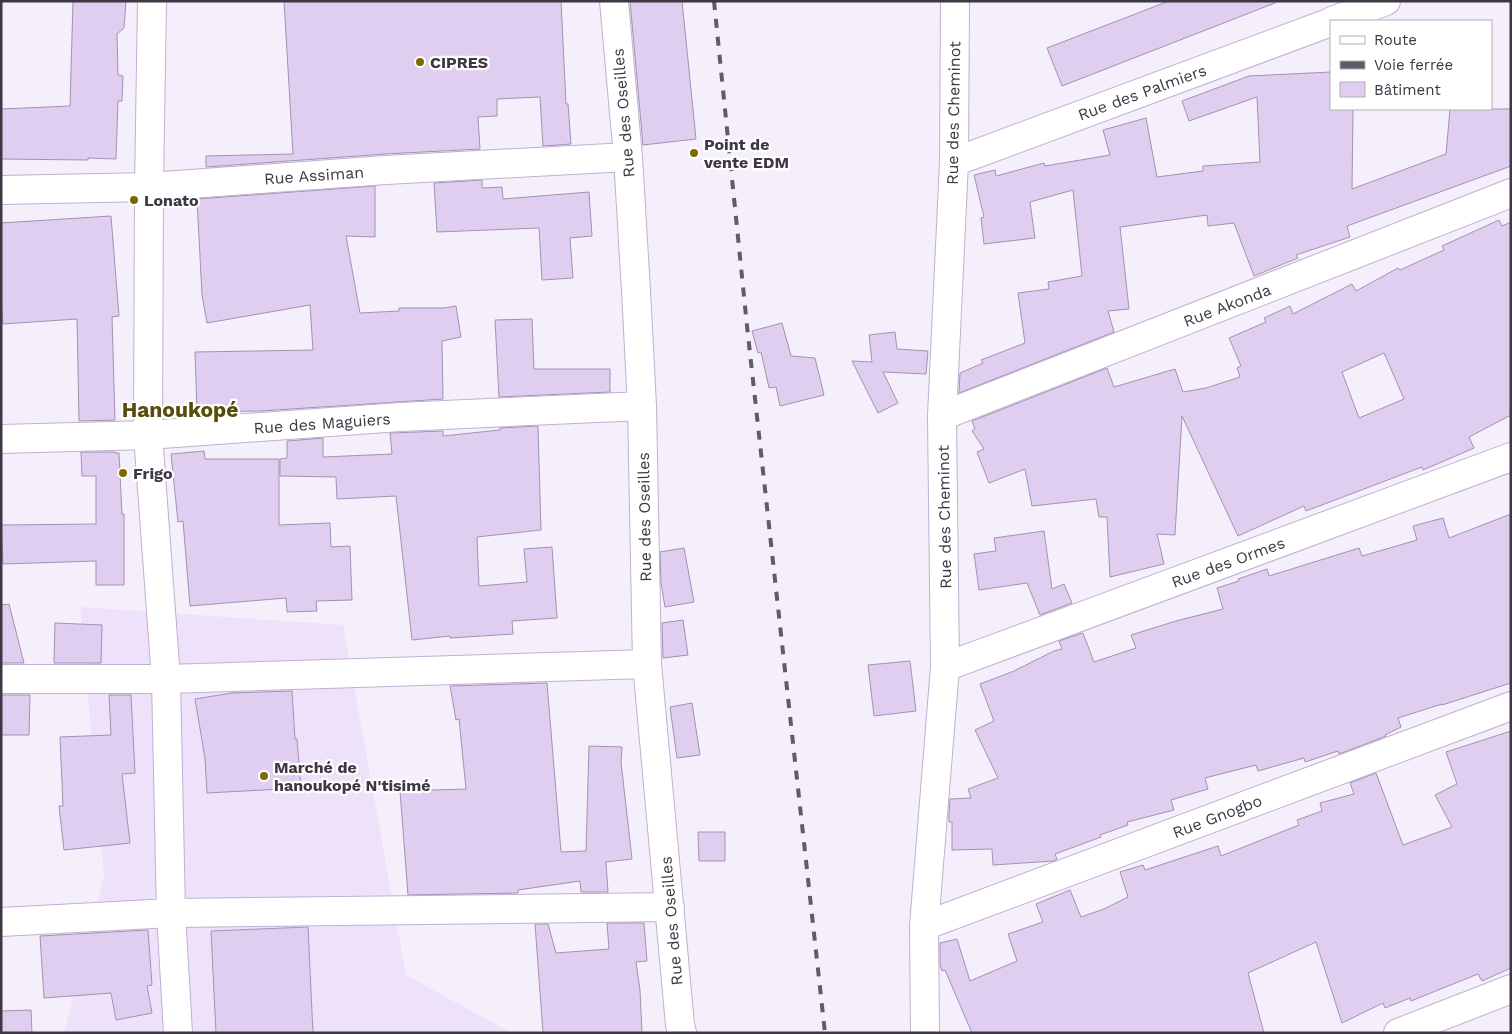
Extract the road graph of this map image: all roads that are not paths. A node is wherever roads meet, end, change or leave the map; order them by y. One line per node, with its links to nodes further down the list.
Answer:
1 (152, 1): 9 (street)
2 (614, 1): 7 (street, Rue des Oseilles)
3 (955, 1): 8 (street, Rue des Cheminot)
4 (1386, 1): 5 (street, Rue des Palmiers)
5 (1337, 20)
6 (1330, 23): 8 (street, Rue des Palmiers)
7 (628, 158): 9 (street, Rue Assiman); 12 (street, Rue des Oseilles)
8 (954, 162): 13 (street, Rue des Cheminot)
9 (149, 187): 10 (street, Rue Assiman); 14 (street)
10 (1, 190)
11 (1511, 193): 13 (street, Rue Akonda)
12 (642, 406): 14 (street, Rue des Maguiers); 17 (street, Rue des Oseilles)
13 (942, 416): 18 (street, Rue des Cheminot)
14 (148, 435): 15 (street, Rue des Maguiers); 20 (street)
15 (1, 439)
16 (1511, 457): 18 (street, Rue des Ormes)
17 (647, 664): 20 (street); 22 (street, Rue des Oseilles)
18 (945, 667): 25 (street, Rue des Cheminot)
19 (1, 679): 20 (street)
20 (166, 679): 23 (street)
21 (1511, 706): 25 (street, Rue Gnogbo)
22 (670, 907): 23 (street); 28 (street, Rue des Oseilles)
23 (172, 913): 24 (street); 27 (street)
24 (1, 922)
25 (924, 926): 29 (street, Rue des Cheminot)
26 (1511, 989): 30 (street)
27 (178, 1033)
28 (682, 1033)
29 (925, 1033)
30 (1398, 1033)

